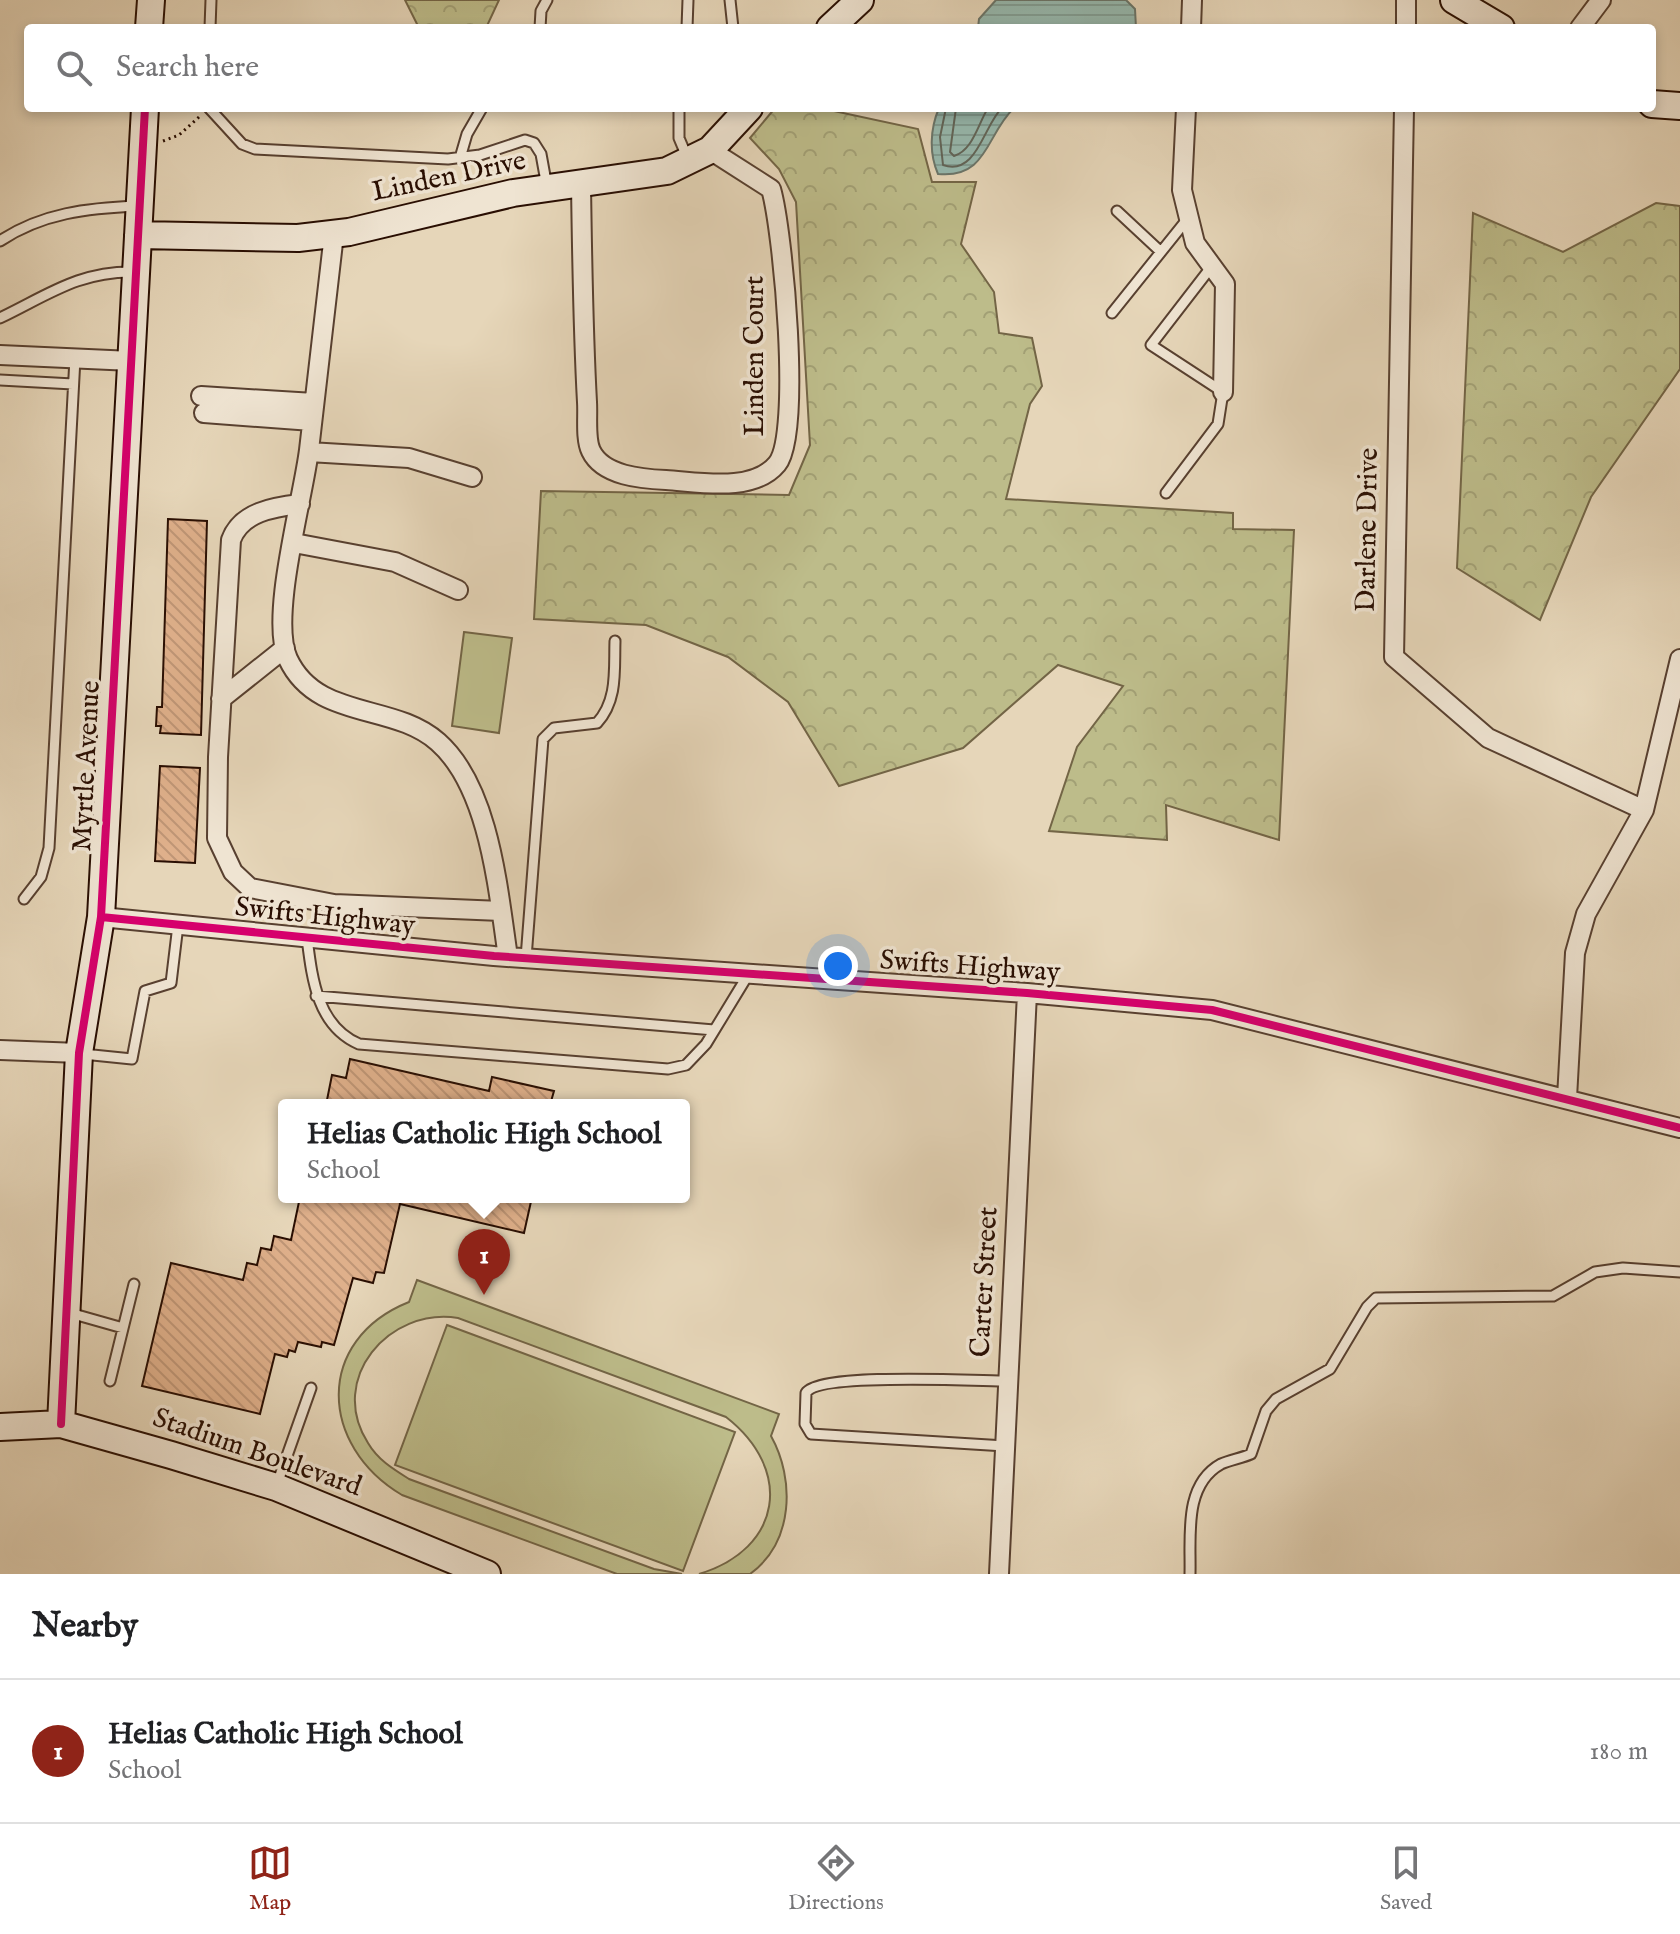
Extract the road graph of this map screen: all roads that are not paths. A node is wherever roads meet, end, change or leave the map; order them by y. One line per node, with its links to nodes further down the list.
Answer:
1 (151, 0): 11 (street)
2 (211, 0): 12 (lane)
3 (547, 0): 13 (lane)
4 (688, 0): 14 (lane)
5 (730, 0): 15 (lane)
6 (860, 0): 16 (street)
7 (1192, 0): 17 (street)
8 (1406, 0): 18 (street)
9 (1454, 0): 19 (street)
10 (1601, 0): 20 (street)
11 (149, 24)
12 (210, 24)
13 (540, 24)
14 (687, 24)
15 (733, 24)
16 (834, 24)
17 (1191, 24)
18 (1406, 24)
19 (1494, 24)
20 (1583, 24)
21 (1656, 104): 22 (street)
22 (1680, 106)
23 (145, 112): 34 (street, Myrtle Avenue)
24 (213, 112): 31 (lane)
25 (480, 112): 31 (lane)
26 (679, 112): 30 (lane)
27 (1186, 112): 36 (street)
28 (1404, 112): 63 (street, Darlene Drive)
29 (740, 113): 30 (street, Linden Drive)
30 (699, 155): 32 (street, Linden Drive); 32 (street, Linden Court)
31 (460, 158): 33 (lane)
32 (581, 184): 33 (street, Linden Drive)
33 (547, 188): 37 (street, Linden Drive)
34 (140, 206): 38 (street, Myrtle Avenue); 39 (lane)
35 (1117, 211): 40 (lane)
36 (1189, 217): 40 (lane); 41 (street)
37 (334, 234): 38 (street, Linden Drive); 52 (street)
38 (138, 235): 42 (street, Myrtle Avenue)
39 (0, 241)
40 (1161, 252): 43 (lane)
41 (1212, 266): 50 (street); 50 (lane)
42 (137, 272): 44 (lane); 47 (street, Myrtle Avenue)
43 (1112, 313)
44 (0, 318)
45 (0, 355): 46 (street)
46 (75, 358): 47 (street); 49 (lane)
47 (132, 361): 66 (street, Myrtle Avenue)
48 (0, 380): 49 (lane)
49 (73, 384): 64 (lane)
50 (1223, 392): 55 (lane)
51 (203, 404): 52 (street)
52 (313, 412): 53 (street)
53 (309, 452): 54 (street); 56 (street)
54 (472, 477)
55 (1166, 493)
56 (300, 504): 57 (street); 62 (street)
57 (294, 543): 58 (street); 60 (street)
58 (458, 590)
59 (615, 641): 69 (lane)
60 (285, 648): 62 (street); 65 (street)
61 (1680, 659): 63 (street)
62 (221, 699): 65 (street)
63 (1644, 810): 76 (street)
64 (24, 899)
65 (501, 911): 69 (street)
66 (101, 917): 67 (street, Swifts Highway); 75 (street, Myrtle Avenue)
67 (178, 925): 68 (street, Swifts Highway); 75 (lane)
68 (307, 938): 69 (street, Swifts Highway); 72 (lane)
69 (517, 957): 70 (street, Swifts Highway)
70 (748, 973): 71 (street, Swifts Highway); 73 (lane)
71 (1027, 993): 76 (street, Swifts Highway); 83 (street, Carter Street)
72 (316, 996): 73 (lane); 73 (lane)
73 (714, 1030)
74 (0, 1050): 75 (street)
75 (79, 1053): 80 (street, Myrtle Avenue)
76 (1567, 1098): 77 (street, Swifts Highway)
77 (1680, 1128)
78 (1680, 1272): 91 (lane)
79 (134, 1284): 81 (lane)
80 (67, 1312): 81 (lane); 85 (street, Myrtle Avenue)
81 (123, 1328): 82 (lane)
82 (110, 1381)
83 (1008, 1381): 87 (street, Carter Street); 87 (lane)
84 (311, 1388): 88 (lane)
85 (61, 1424): 86 (street, Stadium Boulevard); 88 (street, Stadium Boulevard)
86 (0, 1427)
87 (1005, 1446): 90 (street, Carter Street)
88 (276, 1487): 89 (street, Stadium Boulevard)
89 (487, 1574)
90 (999, 1574)
91 (1190, 1574)

